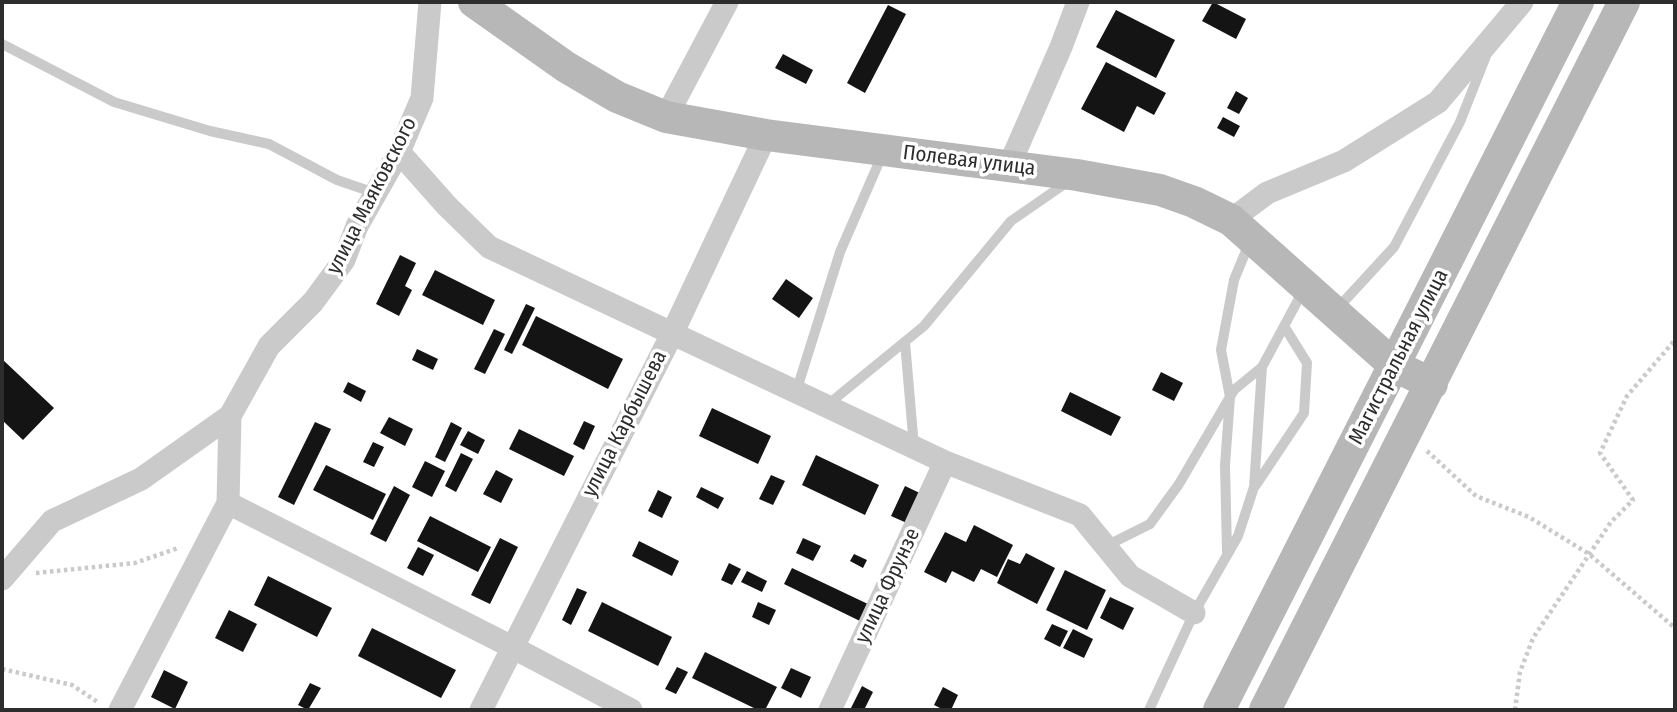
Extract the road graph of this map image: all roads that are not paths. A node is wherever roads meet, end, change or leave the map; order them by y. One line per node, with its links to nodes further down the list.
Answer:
1 (430, 2): 13 (street, улица Маяковского)
2 (474, 2): 10 (main road, Полевая улица)
3 (727, 2): 10 (street)
4 (1078, 2): 14 (street)
5 (1522, 2): 8 (street)
6 (1578, 2): 23 (main road, Магистральная улица)
7 (1624, 2): 25 (main road, Магистральная улица)
8 (1496, 32): 17 (street); 19 (lane)
9 (2, 44): 16 (lane)
10 (666, 117): 11 (main road, Полевая улица)
11 (766, 135): 12 (main road, Полевая улица); 21 (street, улица Карбышева)
12 (884, 150): 14 (main road, Полевая улица); 26 (lane)
13 (399, 152): 16 (street, улица Маяковского); 21 (street)
14 (1009, 166): 15 (main road, Полевая улица)
15 (1077, 175): 17 (main road, Полевая улица); 22 (lane)
16 (375, 193): 29 (street, улица Маяковского)
17 (1241, 229): 18 (main road, Полевая улица); 27 (lane)
18 (1306, 286): 19 (main road, Полевая улица); 20 (lane)
19 (1334, 312): 23 (main road, Полевая улица)
20 (1284, 326): 24 (lane); 32 (lane)
21 (671, 334): 26 (street); 38 (street, улица Карбышева)
22 (905, 342): 28 (lane); 30 (lane)
23 (1395, 366): 25 (main road, Полевая улица); 44 (main road, Магистральная улица)
24 (1262, 367): 27 (lane); 32 (lane)
25 (1432, 384): 45 (main road, Магистральная улица)
26 (796, 392): 28 (street)
27 (1230, 397): 34 (lane); 35 (lane)
28 (826, 405): 30 (street)
29 (230, 416): 33 (street, улица Маяковского); 36 (street)
30 (914, 447): 31 (street)
31 (946, 462): 34 (street); 42 (street, улица Фрунзе)
32 (1255, 487): 35 (lane)
33 (228, 503): 38 (street); 39 (street, улица Маяковского)
34 (1107, 546): 37 (street)
35 (1227, 555): 37 (lane)
36 (3, 578)
37 (1194, 613): 43 (lane)
38 (512, 647): 40 (street, улица Карбышева); 41 (street)
39 (110, 707)
40 (481, 710)
41 (631, 710)
42 (830, 710)
43 (1149, 710)
44 (1219, 710)
45 (1265, 710)

